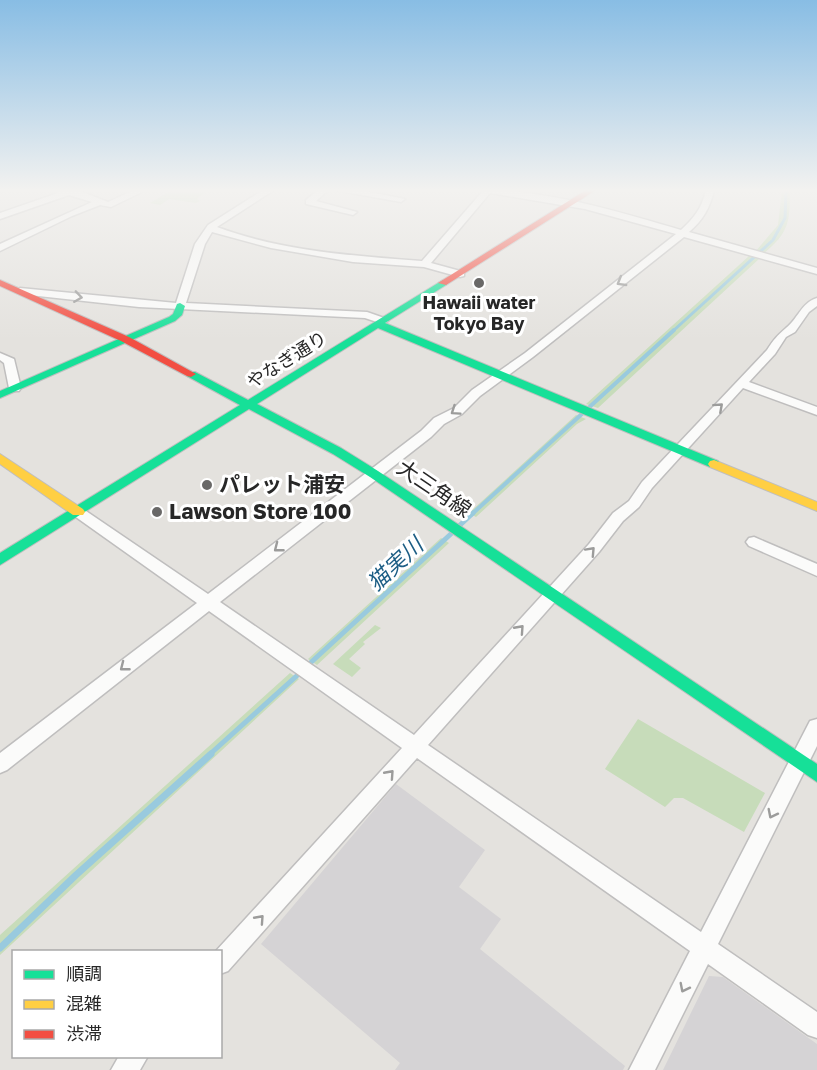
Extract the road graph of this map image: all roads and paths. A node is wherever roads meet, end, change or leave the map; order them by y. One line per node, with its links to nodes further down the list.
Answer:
1 (16, 240): 8 (street)
2 (204, 240): 15 (street)
3 (252, 240): 9 (street)
4 (445, 240): 9 (street)
5 (515, 240): 11 (street, やなぎ通り)
6 (674, 240): 19 (street, one-way to 19)
7 (708, 240): 10 (street)
8 (0, 248)
9 (425, 264): 11 (street)
10 (817, 271)
11 (460, 274): 16 (street, やなぎ通り)
12 (0, 284): 13 (street, 大三角線)
13 (20, 291): 15 (street, one-way to 15); 17 (street, 大三角線)
14 (817, 301): 20 (street)
15 (180, 306): 16 (street); 17 (street)
16 (381, 323): 19 (street); 23 (street, やなぎ通り)
17 (125, 339): 21 (street); 23 (street, 大三角線)
18 (0, 356): 21 (street)
19 (501, 376): 25 (street); 27 (street, one-way to 27)
20 (741, 383): 24 (street); 25 (street, one-way to 20)
21 (15, 388): 22 (street)
22 (0, 395)
23 (250, 405): 27 (street, 大三角線); 29 (street, やなぎ通り)
24 (817, 411)
25 (680, 450): 28 (street); 33 (street, one-way to 25)
26 (0, 458): 29 (street)
27 (374, 474): 33 (street, 大三角線); 34 (street, one-way to 34)
28 (817, 507)
29 (78, 512): 31 (street, やなぎ通り); 34 (street)
30 (754, 542): 32 (street)
31 (0, 560)
32 (817, 570)
33 (551, 594): 36 (street, one-way to 33); 38 (street, 大三角線)
34 (209, 602): 36 (street); 37 (street, one-way to 37)
35 (817, 727): 38 (street)
36 (415, 746): 39 (street); 40 (street, one-way to 36)
37 (0, 764)
38 (808, 768): 39 (street, one-way to 39)
39 (705, 947): 41 (street); 44 (street, one-way to 44)
40 (222, 961)
41 (817, 1026)
42 (134, 1058): 43 (street)
43 (124, 1070)
44 (642, 1070)

